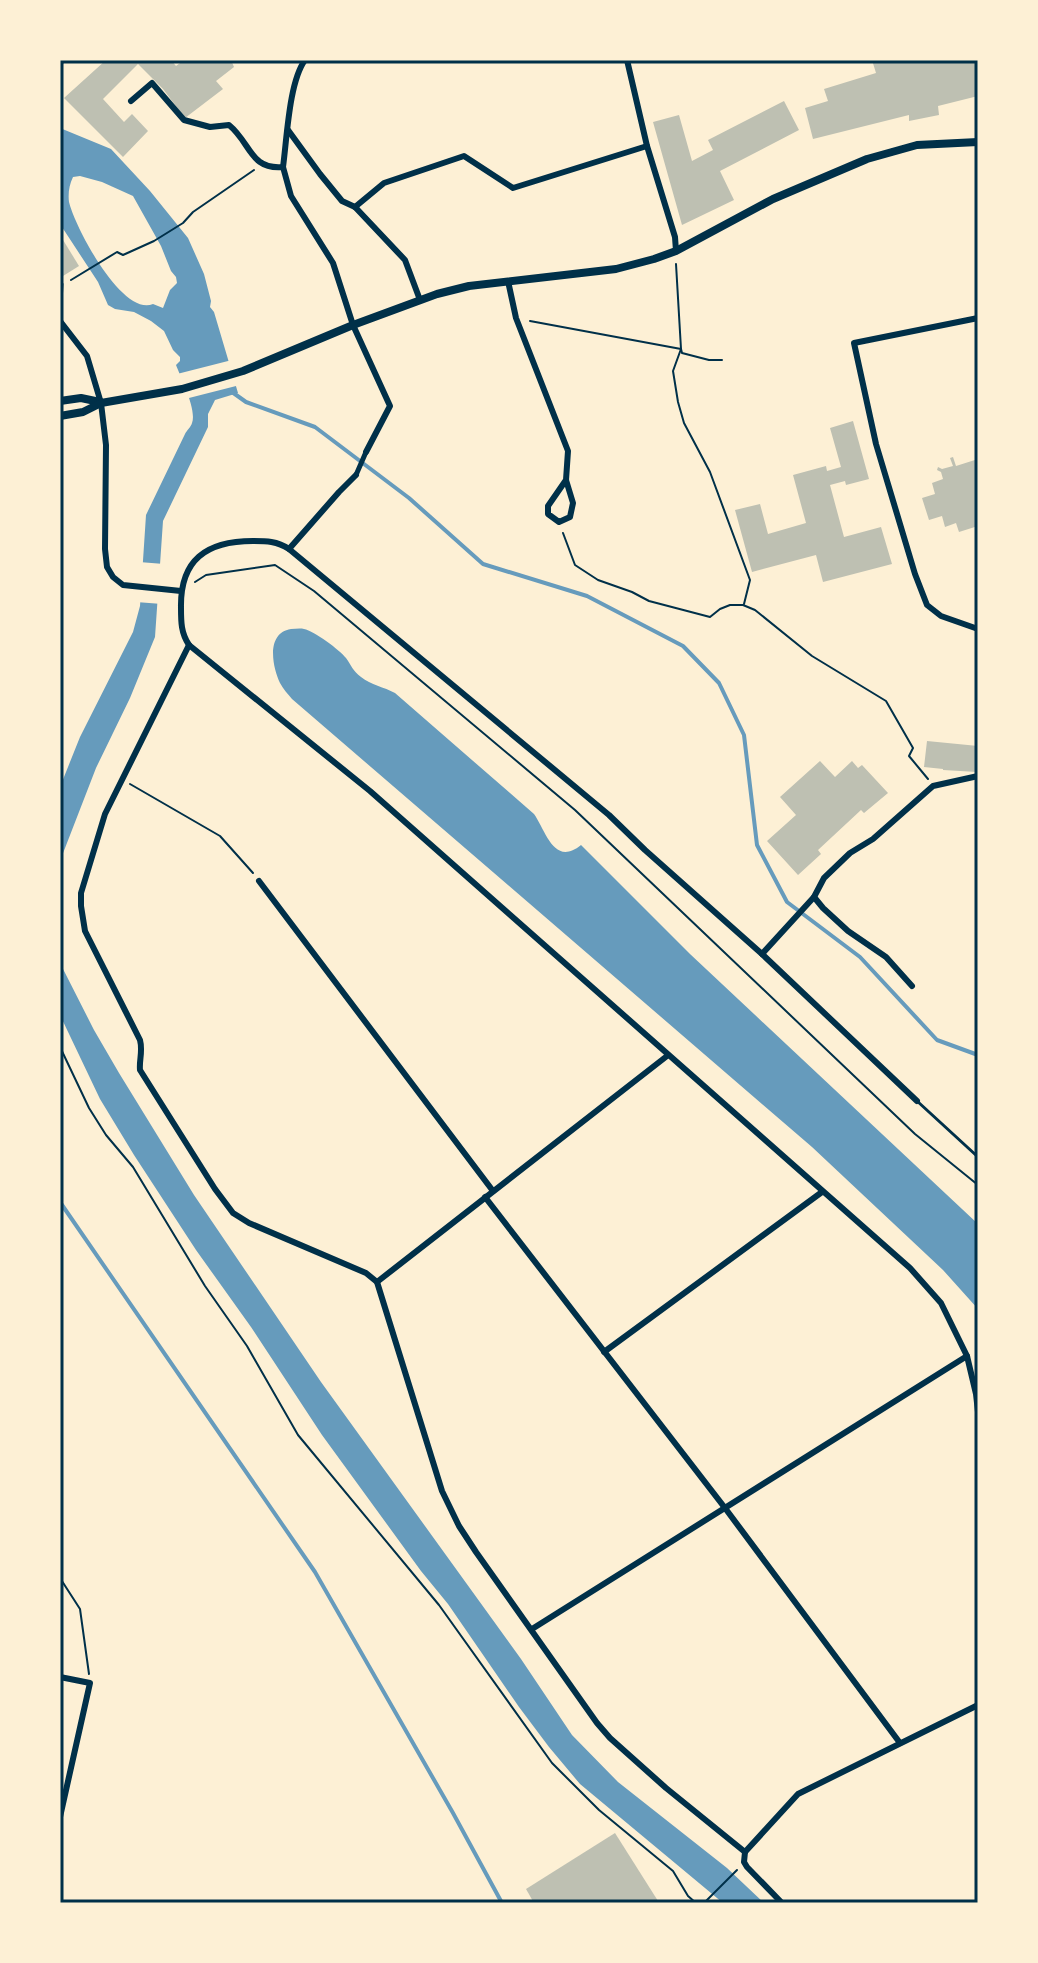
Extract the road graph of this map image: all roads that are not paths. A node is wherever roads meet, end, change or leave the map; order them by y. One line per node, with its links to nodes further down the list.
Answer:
1 (296, 60): 4 (street)
2 (305, 60): 4 (street)
3 (627, 60): 8 (street)
4 (300, 68): 6 (street)
5 (131, 101): 9 (street)
6 (288, 130): 9 (street); 10 (street)
7 (978, 142): 11 (street)
8 (647, 146): 10 (street); 11 (street)
9 (283, 167): 17 (street)
10 (355, 207): 14 (street)
11 (676, 251): 12 (street)
12 (508, 281): 14 (street); 23 (street)
13 (62, 284): 16 (lane)
14 (420, 300): 17 (street)
15 (978, 318): 26 (street)
16 (60, 321): 19 (street)
17 (353, 325): 19 (street); 21 (street)
18 (60, 401): 19 (street)
19 (101, 403): 20 (street); 25 (street)
20 (60, 416)
21 (366, 452): 22 (street)
22 (356, 475): 24 (street)
23 (566, 480): 23 (street)
24 (289, 549): 25 (street); 31 (street)
25 (181, 591): 27 (street)
26 (978, 629)
27 (189, 645): 33 (street); 39 (street)
28 (978, 776): 30 (street)
29 (259, 881): 36 (street)
30 (814, 897): 31 (street); 32 (street)
31 (762, 954): 34 (street)
32 (912, 986)
33 (667, 1056): 36 (street); 37 (street)
34 (917, 1101): 35 (lane)
35 (978, 1157)
36 (493, 1191): 38 (street)
37 (822, 1192): 40 (street); 41 (street)
38 (485, 1197): 39 (street); 40 (street)
39 (377, 1282): 44 (street)
40 (604, 1352): 43 (street)
41 (967, 1356): 42 (street); 43 (street)
42 (978, 1412)
43 (725, 1508): 44 (street); 47 (street)
44 (532, 1629): 49 (street)
45 (60, 1677): 48 (street)
46 (978, 1705): 47 (street)
47 (900, 1743): 49 (street)
48 (60, 1817)
49 (745, 1852): 50 (street)
50 (782, 1903)

